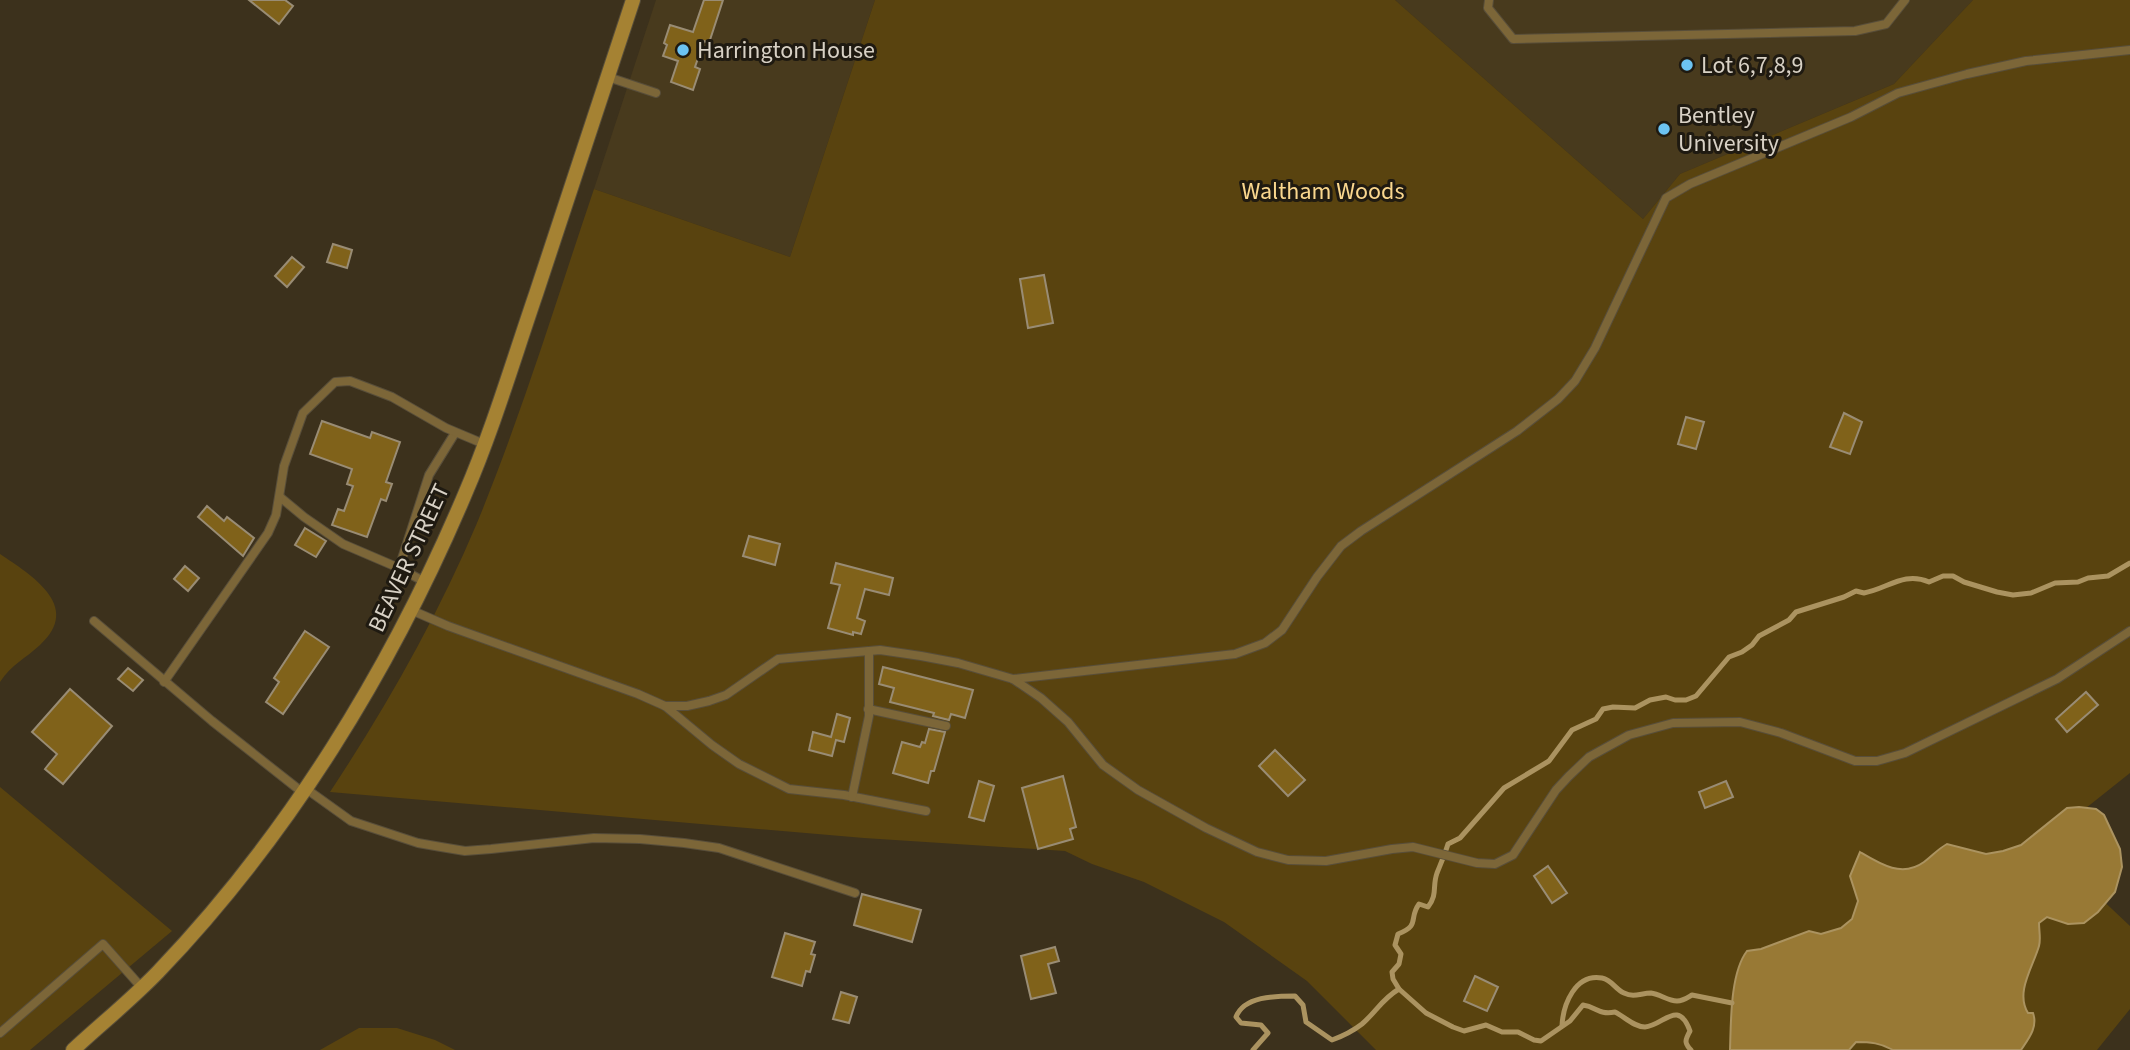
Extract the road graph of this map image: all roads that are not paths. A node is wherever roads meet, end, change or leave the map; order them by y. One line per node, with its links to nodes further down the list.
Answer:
1 (634, 0): 5 (main road, BEAVER STREET)
2 (1489, 0): 3 (lane)
3 (1905, 0)
4 (2130, 50): 16 (lane)
5 (608, 77): 6 (lane); 8 (main road, BEAVER STREET)
6 (656, 93)
7 (455, 433): 8 (lane); 9 (lane); 10 (lane)
8 (484, 444): 11 (main road, BEAVER STREET)
9 (280, 497): 10 (lane); 17 (lane)
10 (399, 568): 11 (lane)
11 (425, 582): 12 (main road, BEAVER STREET)
12 (411, 610): 18 (lane); 21 (main road, BEAVER STREET)
13 (94, 621): 17 (lane)
14 (2130, 631): 16 (lane)
15 (869, 651): 16 (lane); 18 (lane); 19 (lane)
16 (1013, 679)
17 (164, 682): 21 (lane)
18 (665, 706): 22 (lane)
19 (868, 709): 20 (lane); 22 (lane)
20 (946, 726)
21 (303, 790): 24 (lane); 25 (main road, BEAVER STREET)
22 (852, 797): 23 (lane)
23 (926, 811)
24 (855, 893)
25 (142, 988): 26 (lane); 27 (main road, BEAVER STREET)
26 (0, 1033)
27 (72, 1050)

